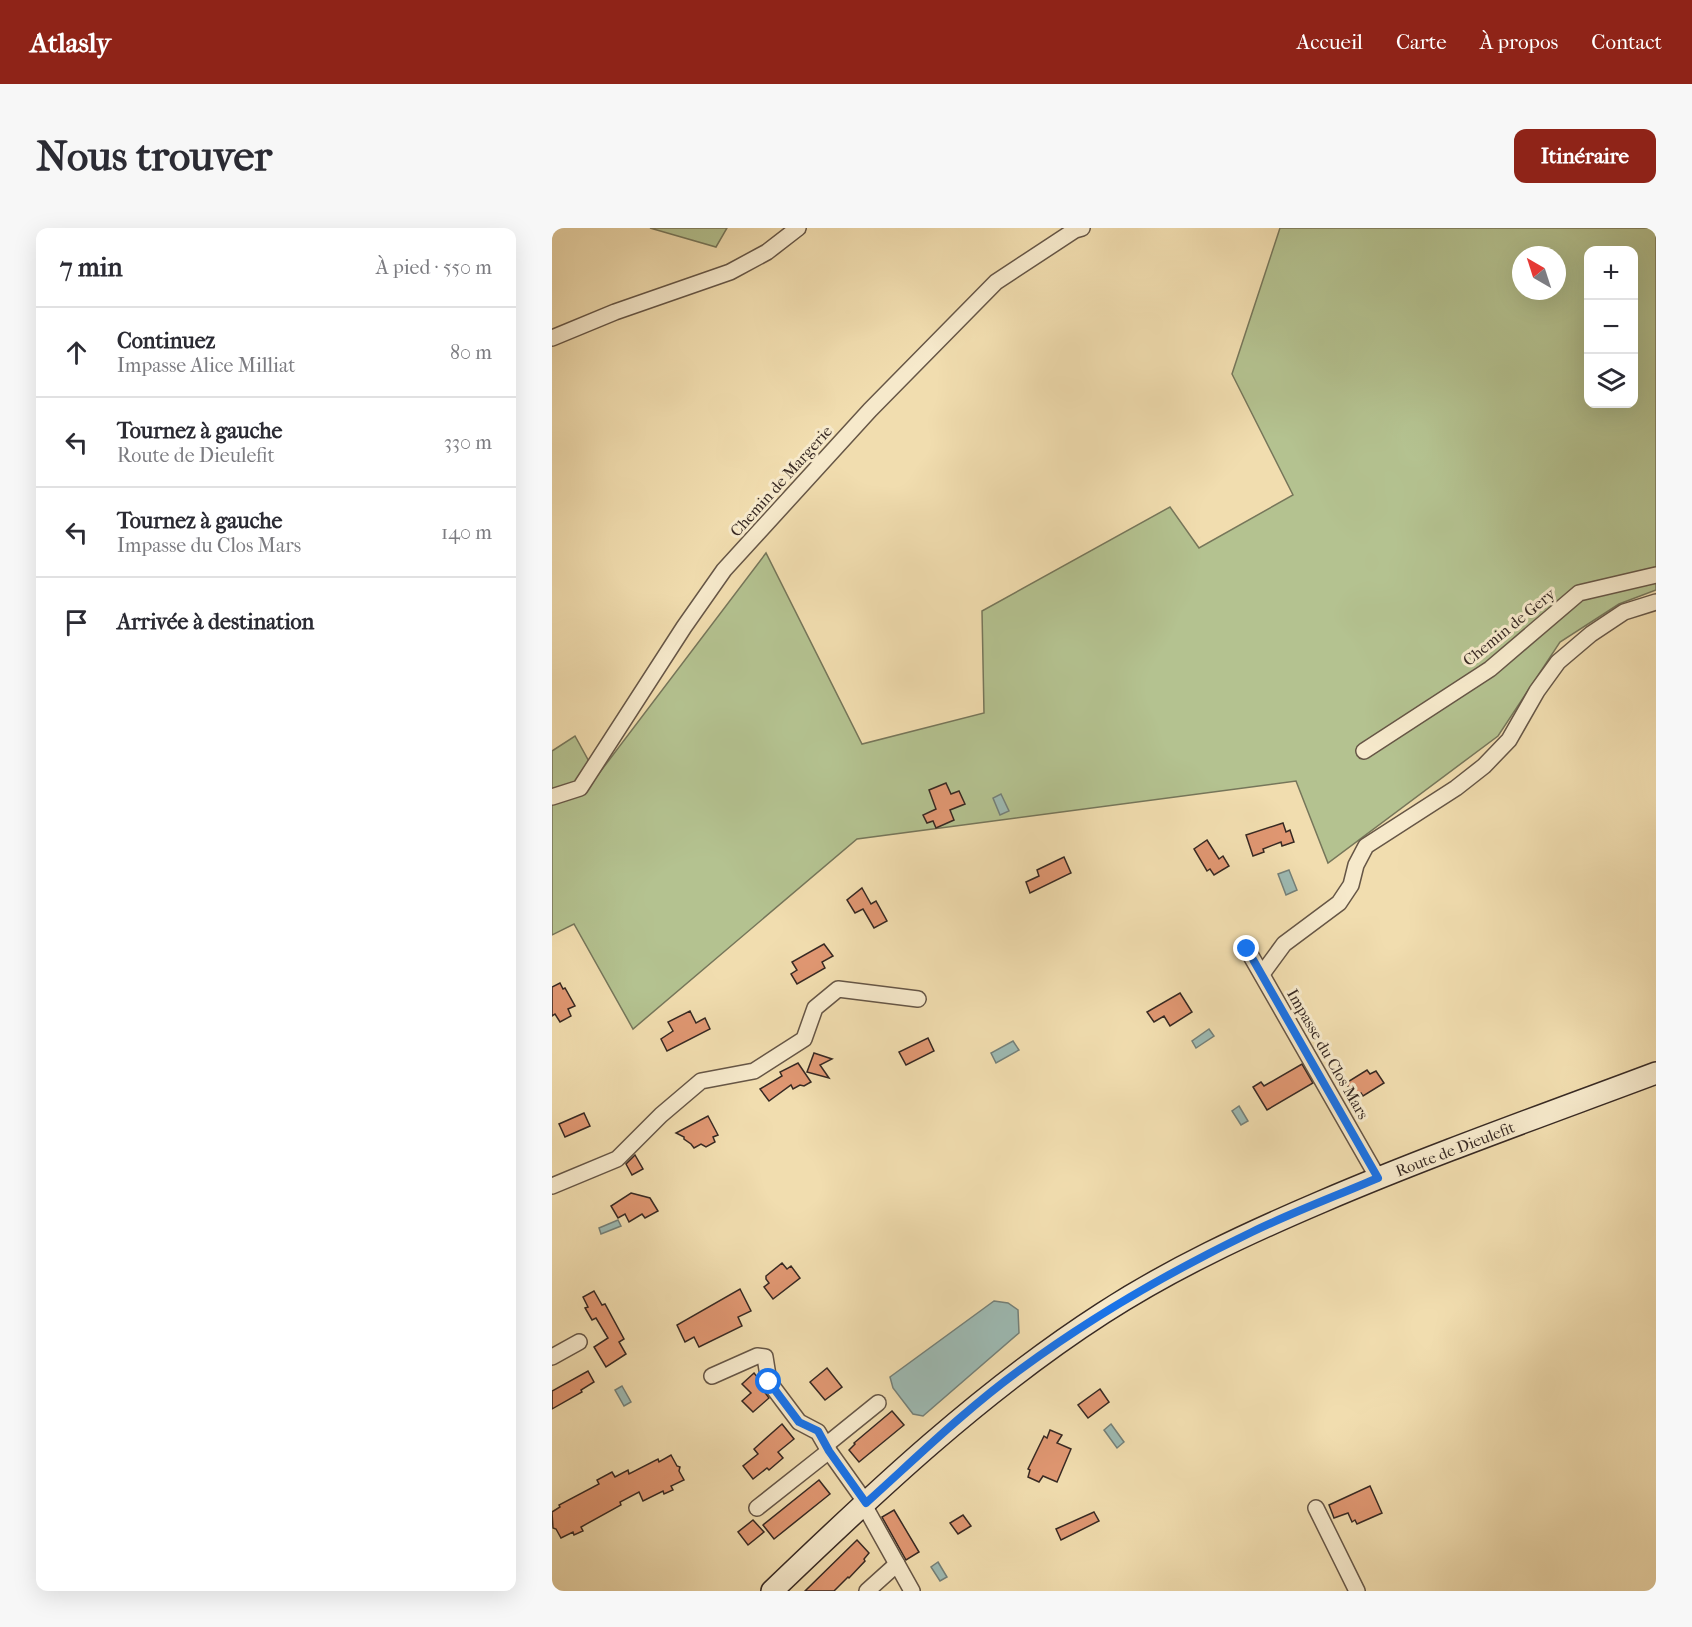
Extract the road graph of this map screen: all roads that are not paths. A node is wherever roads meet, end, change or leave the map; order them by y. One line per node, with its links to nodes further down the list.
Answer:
1 (798, 228): 3 (street)
2 (1082, 228): 7 (street, Chemin de Margerie)
3 (552, 338)
4 (1656, 576): 6 (street, Chemin de Gery)
5 (1656, 602): 9 (street)
6 (1364, 751)
7 (552, 796)
8 (1247, 949): 9 (street, Impasse du Clos Mars)
9 (1262, 974): 12 (street, Impasse du Clos Mars)
10 (918, 999): 13 (street)
11 (1656, 1073): 12 (main road, Route de Dieulefit)
12 (1378, 1178): 19 (main road, Route de Dieulefit)
13 (552, 1186)
14 (579, 1342): 15 (street)
15 (552, 1357)
16 (712, 1376): 18 (street)
17 (878, 1403): 18 (street)
18 (827, 1448): 19 (street); 20 (street)
19 (865, 1504): 22 (street); 23 (main road, Route de Dieulefit)
20 (757, 1508)
21 (1316, 1508): 28 (street)
22 (897, 1564): 26 (street); 27 (street)
23 (795, 1569): 24 (main road, Route de Dieulefit); 25 (main road, Route de Dieulefit)
24 (766, 1591)
25 (772, 1591)
26 (867, 1591)
27 (912, 1591)
28 (1357, 1591)

